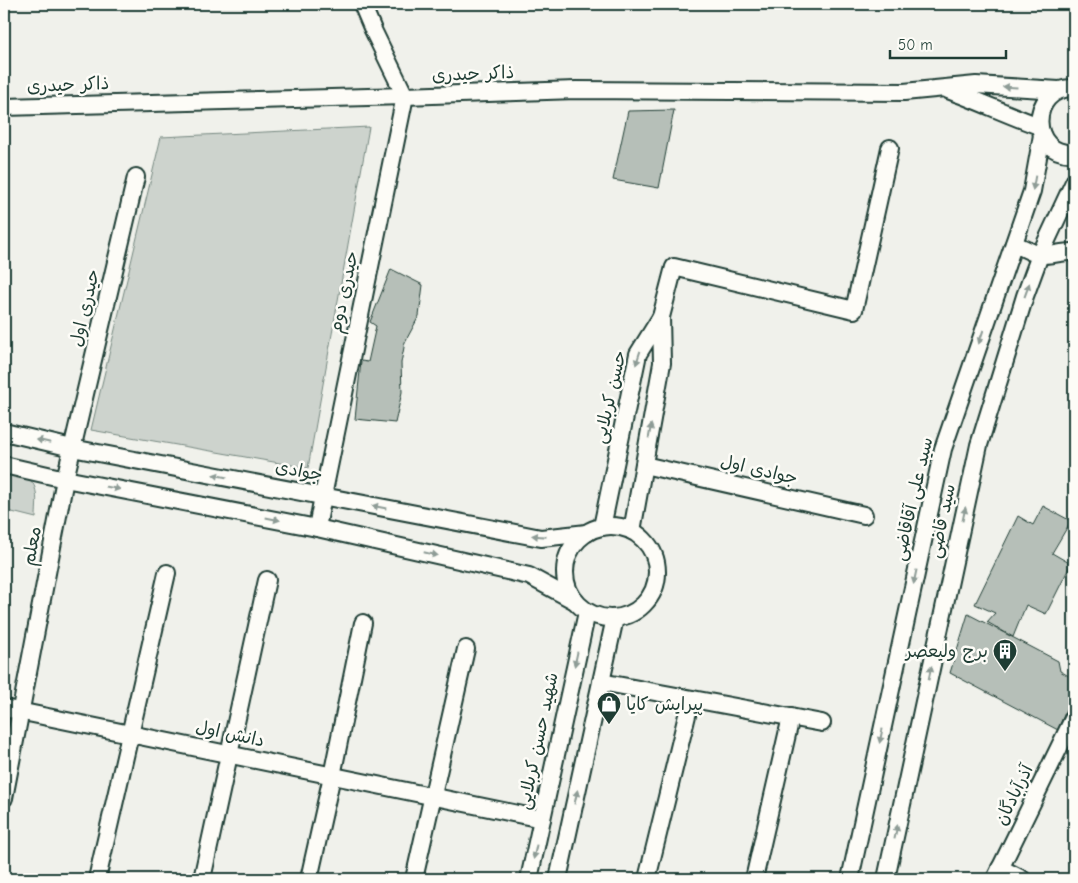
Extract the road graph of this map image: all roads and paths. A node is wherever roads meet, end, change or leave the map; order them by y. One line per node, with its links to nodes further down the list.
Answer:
1 (362, 4): 4 (street)
2 (943, 89): 3 (street, ذاکر حیدری, one-way to 2); 4 (street, ذاکر حیدری); 6 (street)
3 (1066, 89): 6 (street, سید علی آقاقاضی)
4 (404, 96): 5 (street, ذاکر حیدری); 20 (street, حیدری دوم)
5 (4, 107)
6 (1040, 130): 8 (street); 11 (street, سید علی آقاقاضی, one-way to 11)
7 (890, 148): 14 (street)
8 (1074, 153)
9 (136, 177): 16 (street, حیدری اول)
10 (1074, 182): 13 (street, سید قاضی)
11 (1014, 244): 13 (street); 52 (street, سید علی آقاقاضی, one-way to 52)
12 (1074, 252): 13 (street)
13 (1040, 255): 53 (street, سید قاضی, one-way to 13)
14 (661, 317): 17 (street, one-way to 14); 23 (street, حسن کربلایی, one-way to 23)
15 (4, 432): 16 (street, جوادی, one-way to 15)
16 (72, 448): 19 (street, حیدری اول); 20 (street, جوادی, one-way to 16)
17 (644, 465): 21 (street, جوادی اول); 24 (street)
18 (4, 466): 19 (street)
19 (65, 479): 22 (street, one-way to 22); 33 (street, معلم)
20 (323, 496): 22 (street, حیدری دوم); 23 (street, جوادی, one-way to 20)
21 (864, 515)
22 (318, 528): 27 (street, one-way to 27)
23 (594, 530): 24 (street); 27 (street)
24 (632, 531): 28 (street)
25 (167, 573): 37 (street)
26 (267, 580): 38 (street)
27 (581, 606): 28 (street); 42 (street, شهید حسن کربلایی, one-way to 42)
28 (615, 618): 31 (street)
29 (363, 623): 39 (street)
30 (466, 649): 40 (street)
31 (601, 682): 32 (street); 49 (street, one-way to 31)
32 (691, 699): 35 (street); 50 (street)
33 (12, 709): 37 (street, دانش اول); 41 (street, معلم)
34 (1074, 717): 43 (street, آذرآبادگان)
35 (791, 718): 36 (street); 51 (street)
36 (822, 723)
37 (131, 734): 38 (street, دانش اول); 44 (street)
38 (229, 754): 39 (street, دانش اول); 45 (street)
39 (332, 776): 40 (street, دانش اول); 46 (street)
40 (433, 796): 42 (street, دانش اول); 47 (street)
41 (4, 798)
42 (542, 819): 48 (street, شهید حسن کربلایی, one-way to 48)
43 (997, 874): 54 (street, آذرآبادگان)
44 (97, 879)
45 (202, 879)
46 (309, 879)
47 (414, 879)
48 (529, 879)
49 (558, 879)
50 (647, 879)
51 (754, 879)
52 (850, 879)
53 (886, 879)
54 (1022, 879)

